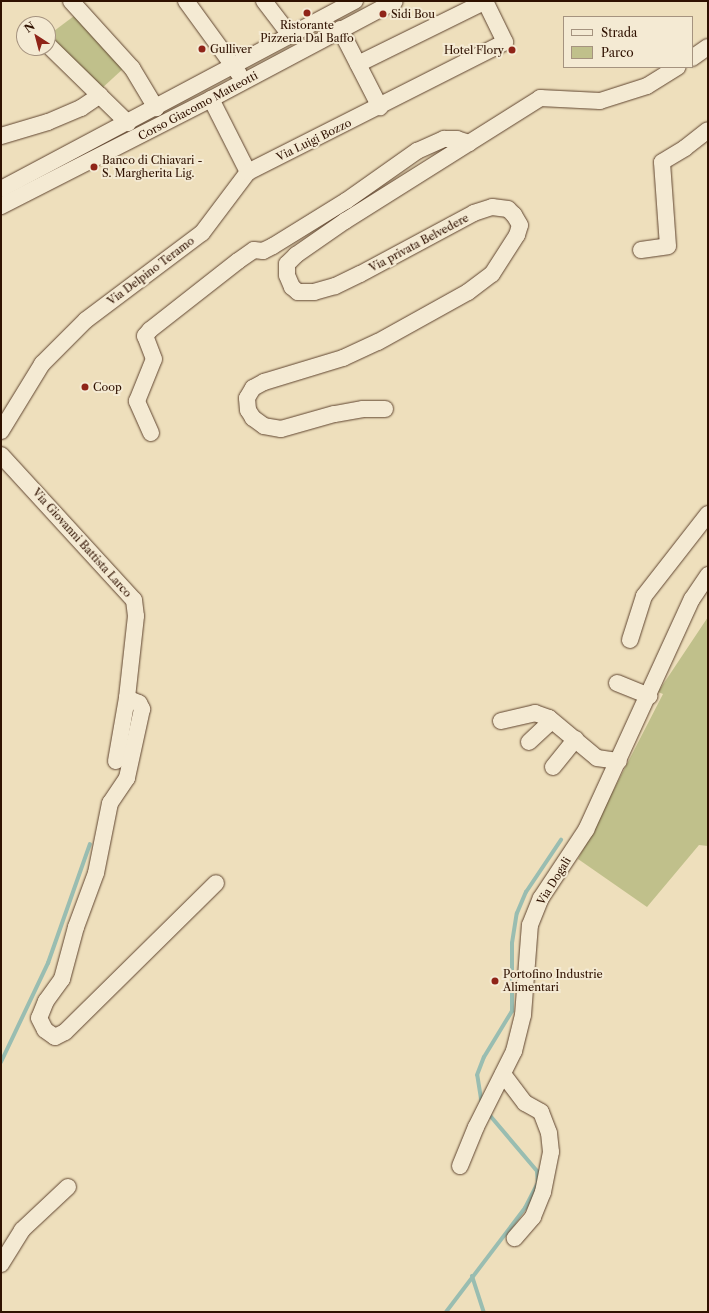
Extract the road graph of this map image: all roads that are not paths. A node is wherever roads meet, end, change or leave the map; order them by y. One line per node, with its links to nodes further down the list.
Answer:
1 (72, 1): 19 (street)
2 (186, 1): 13 (street)
3 (264, 1): 8 (street)
4 (355, 1): 8 (street, Corso Giacomo Matteotti)
5 (392, 1): 7 (street, Corso Giacomo Matteotti)
6 (485, 1): 12 (street); 18 (street, Via Luigi Bozzo)
7 (340, 29): 12 (street); 15 (street, Corso Giacomo Matteotti)
8 (290, 35): 13 (street, Corso Giacomo Matteotti)
9 (708, 47): 11 (street)
10 (56, 53): 16 (street)
11 (693, 57)
12 (358, 64): 18 (street)
13 (234, 66): 15 (street); 19 (street, Corso Giacomo Matteotti)
14 (676, 68): 23 (street, Via privata Belvedere)
15 (244, 82): 17 (street, Corso Giacomo Matteotti)
16 (100, 95): 20 (street); 22 (street)
17 (212, 99): 24 (street); 26 (street, Corso Giacomo Matteotti)
18 (380, 107): 24 (street, Via Luigi Bozzo)
19 (156, 108): 20 (street, Corso Giacomo Matteotti)
20 (128, 123): 25 (street, Corso Giacomo Matteotti)
21 (708, 130): 27 (street)
22 (1, 136)
23 (469, 143): 28 (street, Via privata Belvedere); 30 (street)
24 (248, 172): 29 (street, Via Delpino Teramo)
25 (3, 186): 26 (street)
26 (8, 203)
27 (641, 250)
28 (385, 409)
29 (1, 431)
30 (150, 433)
31 (1, 454): 37 (street, Via Giovanni Battista Larco)
32 (708, 514): 34 (street)
33 (708, 575): 36 (street, Via Dogali)
34 (630, 640)
35 (617, 683): 36 (street)
36 (649, 696): 43 (street, Via Dogali)
37 (127, 698): 42 (street, Via Giovanni Battista Larco); 45 (street)
38 (550, 718): 39 (street); 40 (street); 41 (street)
39 (500, 721)
40 (576, 739): 43 (street); 44 (street)
41 (529, 742)
42 (116, 761)
43 (619, 761): 46 (street, Via Dogali)
44 (553, 767)
45 (216, 883)
46 (503, 1074): 47 (street, Via Dogali); 49 (street)
47 (460, 1166)
48 (68, 1187): 50 (street)
49 (515, 1238)
50 (1, 1264)

